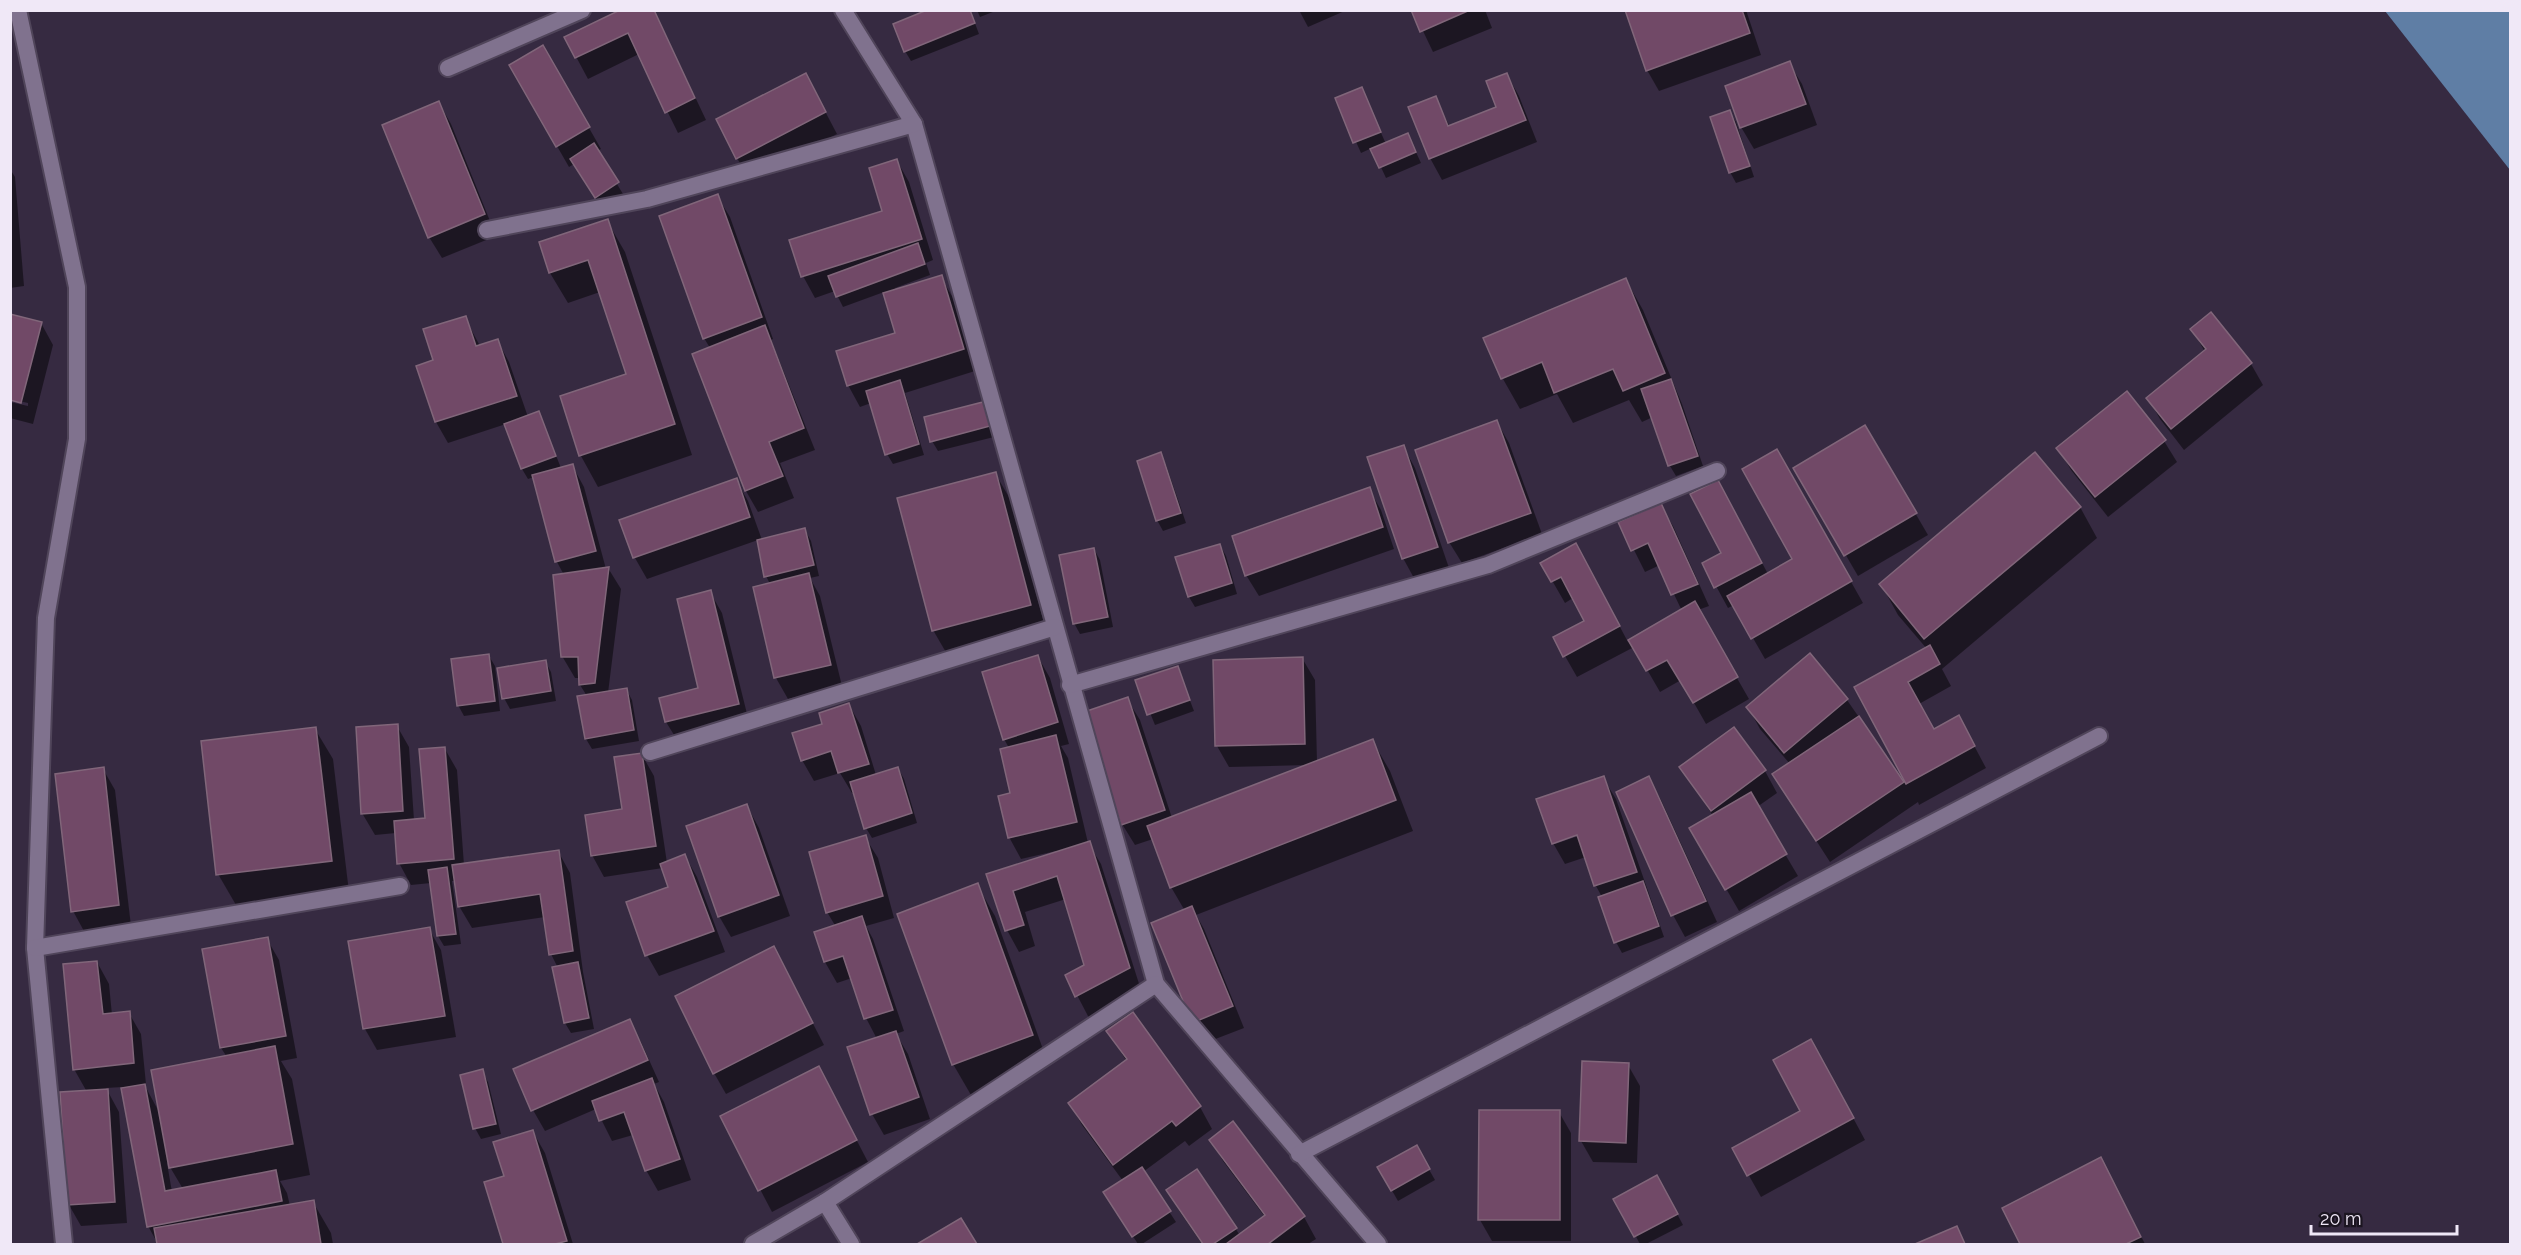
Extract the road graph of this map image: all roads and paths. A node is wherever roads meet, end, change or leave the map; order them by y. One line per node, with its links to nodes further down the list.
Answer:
1 (18, 10): 13 (street)
2 (582, 10): 4 (street)
3 (843, 10): 5 (street)
4 (448, 68)
5 (914, 124): 6 (street); 8 (street)
6 (487, 230)
7 (1717, 471): 9 (street)
8 (1054, 627): 9 (street); 11 (street)
9 (1070, 685): 14 (street)
10 (2100, 736): 15 (street)
11 (650, 752)
12 (400, 886): 13 (street)
13 (34, 948): 17 (street)
14 (1156, 984): 15 (street); 16 (street)
15 (1299, 1154): 20 (street)
16 (825, 1202): 18 (street); 19 (street)
17 (64, 1245)
18 (753, 1245)
19 (851, 1245)
20 (1378, 1245)

